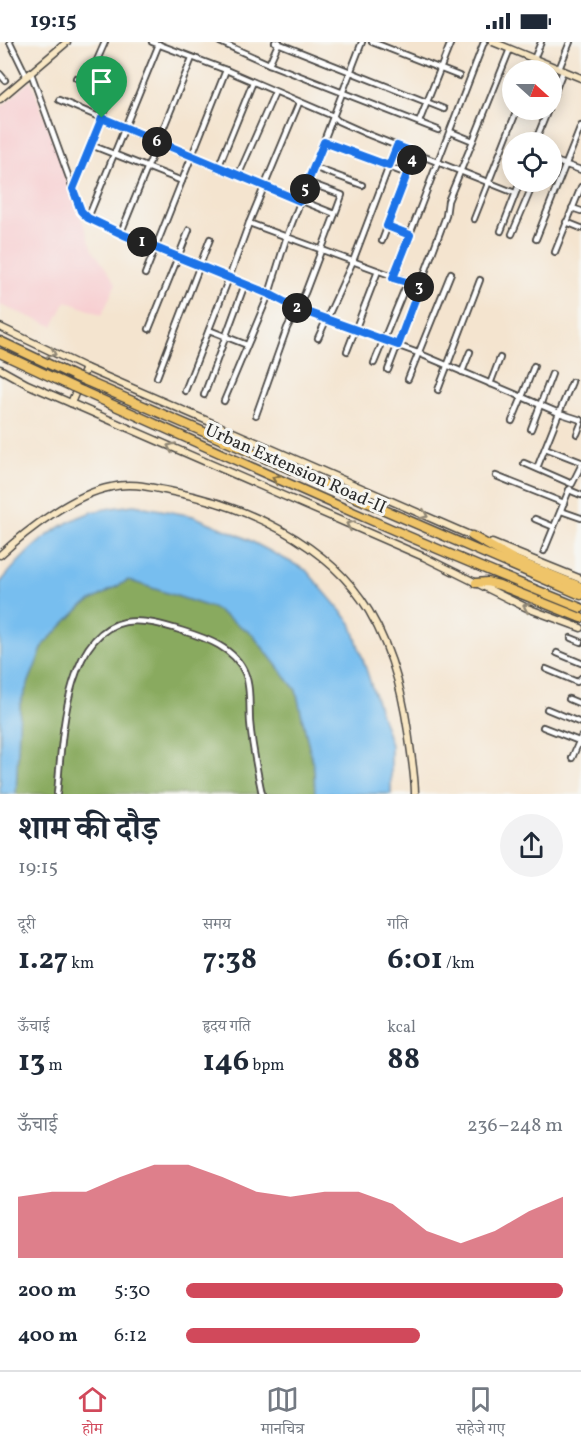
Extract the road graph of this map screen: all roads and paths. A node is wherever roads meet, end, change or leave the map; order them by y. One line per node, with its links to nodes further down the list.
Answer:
1 (18, 42): 14 (street)
2 (67, 42): 27 (street)
3 (105, 42): 20 (street)
4 (152, 42): 15 (street)
5 (220, 42): 19 (street)
6 (277, 42): 19 (street); 25 (street)
7 (362, 42): 25 (street)
8 (372, 42): 22 (street)
9 (451, 42): 22 (street)
10 (484, 42): 47 (street)
11 (493, 42): 16 (street)
12 (541, 42): 18 (street)
13 (570, 42): 21 (street)
14 (11, 44): 27 (street)
15 (159, 44): 17 (street); 45 (street)
16 (506, 46): 18 (street); 49 (street)
17 (192, 58): 23 (street); 50 (street)
18 (536, 60)
19 (269, 63): 34 (street)
20 (94, 67)
21 (562, 67)
22 (440, 69): 28 (street); 37 (street)
23 (226, 70): 32 (street); 56 (street)
24 (562, 70): 30 (street)
25 (350, 72): 34 (street); 37 (street)
26 (0, 74): 31 (street)
27 (29, 75): 35 (street); 73 (street)
28 (459, 76)
29 (76, 78): 41 (street)
30 (581, 78)
31 (4, 80)
32 (253, 82): 33 (street); 61 (street)
33 (275, 92): 38 (street); 66 (street)
34 (342, 93): 40 (street); 43 (street)
35 (0, 99)
36 (59, 100): 41 (street)
37 (427, 102): 39 (street); 43 (street)
38 (299, 103): 40 (street); 71 (street)
39 (444, 109)
40 (333, 116): 51 (street); 53 (street)
41 (102, 118): 45 (street); 52 (street)
42 (513, 120): 69 (street)
43 (419, 122): 46 (street)
44 (581, 126): 48 (street)
45 (123, 128): 50 (street); 55 (street)
46 (438, 130)
47 (451, 132): 49 (street); 57 (street)
48 (580, 132): 58 (street)
49 (473, 141): 64 (street)
50 (158, 142): 56 (street); 60 (street)
51 (324, 142): 59 (street); 62 (street)
52 (91, 145): 55 (street); 73 (street)
53 (397, 146): 54 (street); 59 (street)
54 (415, 153): 57 (street); 65 (street)
55 (113, 154): 60 (street); 81 (street)
56 (192, 157): 61 (street); 67 (street)
57 (439, 162): 64 (street); 91 (street)
58 (564, 164): 63 (street); 94 (street)
59 (389, 166): 65 (street); 100 (street)
60 (148, 168): 67 (street); 89 (street)
61 (218, 168): 66 (street)
62 (314, 168): 68 (street); 70 (street)
63 (581, 170)
64 (461, 172): 69 (street); 110 (street)
65 (407, 174): 85 (street)
66 (239, 176): 71 (street)
67 (182, 181): 96 (street)
68 (307, 182): 77 (street); 80 (street)
69 (488, 183): 75 (street); 82 (street)
70 (362, 185)
71 (264, 186): 77 (street); 84 (street)
72 (581, 187): 76 (street)
73 (73, 189): 81 (street)
74 (530, 192): 90 (street)
75 (515, 193): 88 (street)
76 (579, 195): 78 (street)
77 (300, 201): 80 (street); 92 (street)
78 (572, 208): 79 (street); 83 (street)
79 (581, 211)
80 (335, 214): 97 (street)
81 (88, 218): 89 (street)
82 (474, 219)
83 (566, 222): 86 (street); 98 (street)
84 (249, 223): 92 (street); 105 (street)
85 (387, 226): 91 (street); 95 (street)
86 (581, 228)
87 (189, 230): 99 (street)
88 (501, 231)
89 (122, 234): 96 (street)
90 (512, 234)
91 (410, 235): 106 (street)
92 (287, 236): 97 (street); 111 (street)
93 (210, 239): 101 (street)
94 (536, 239)
95 (382, 241)
96 (155, 247): 99 (street); 104 (street)
97 (323, 249): 100 (street); 112 (street)
98 (555, 252)
99 (177, 256): 101 (street); 115 (street)
100 (353, 261): 102 (street); 113 (street)
101 (200, 266): 105 (street); 137 (street)
102 (378, 272): 106 (street); 117 (street)
103 (451, 273): 127 (street)
104 (145, 274)
105 (229, 278): 109 (street); 116 (street)
106 (393, 278): 108 (street)
107 (480, 280): 130 (street)
108 (407, 283): 110 (street); 120 (street)
109 (245, 284): 111 (street); 118 (street)
110 (420, 286): 123 (street)
111 (269, 294): 112 (street); 122 (street)
112 (298, 309): 113 (street); 149 (street)
113 (327, 318): 117 (street); 119 (street)
114 (0, 327): 132 (street, one-way to 132)
115 (149, 329)
116 (209, 330): 118 (street); 142 (street)
117 (355, 330): 120 (street); 124 (street)
118 (226, 336): 122 (street); 143 (street)
119 (318, 338)
120 (383, 340): 123 (street); 129 (street)
121 (0, 341): 174 (highway, Urban Extension Road-II, bridge)
122 (247, 345): 145 (street)
123 (398, 345): 127 (street); 134 (street)
124 (347, 351)
125 (0, 352): 175 (highway, Urban Extension Road-II, one-way to 125, bridge)
126 (470, 352): 135 (street)
127 (418, 353): 130 (street); 138 (street)
128 (500, 358): 140 (street)
129 (374, 363)
130 (448, 366): 135 (street); 141 (street)
131 (534, 366): 144 (street)
132 (86, 368): 146 (street); 168 (street, one-way to 168)
133 (0, 369): 146 (street)
134 (388, 370)
135 (462, 372): 140 (street)
136 (552, 374): 147 (street)
137 (157, 377)
138 (408, 379)
139 (572, 382): 148 (street)
140 (490, 384): 144 (street)
141 (438, 390)
142 (185, 391)
143 (204, 395)
144 (522, 397): 147 (street); 150 (street)
145 (224, 401)
146 (71, 403): 172 (street, one-way to 146)
147 (540, 405): 148 (street); 152 (street)
148 (559, 413): 151 (street); 154 (street)
149 (256, 415)
150 (512, 421)
151 (581, 422): 153 (street)
152 (531, 429)
153 (577, 434)
154 (545, 448): 155 (street); 158 (street)
155 (581, 462)
156 (524, 463): 158 (street)
157 (581, 466): 160 (street)
158 (537, 468): 160 (street)
159 (496, 476): 163 (street)
160 (572, 484): 161 (street)
161 (569, 490): 162 (street); 163 (street)
162 (581, 495)
163 (564, 503): 164 (street)
164 (561, 511): 165 (street); 167 (street)
165 (581, 518)
166 (535, 519): 167 (street)
167 (554, 527): 169 (street)
168 (472, 536): 171 (street); 173 (highway)
169 (544, 551)
170 (0, 555): 193 (street)
171 (581, 579)
172 (476, 583): 176 (highway); 177 (street, one-way to 172)
173 (581, 586)
174 (581, 595)
175 (581, 608)
176 (581, 618)
177 (581, 628)
178 (571, 638): 179 (street)
179 (581, 642)
180 (558, 653): 181 (street)
181 (581, 663)
182 (546, 669): 183 (street)
183 (581, 678)
184 (569, 699): 185 (street)
185 (581, 704)
186 (547, 709): 187 (street)
187 (581, 723)
188 (543, 727): 189 (street)
189 (580, 739): 190 (street)
190 (572, 758)
191 (57, 794): 192 (street)
192 (262, 794)
193 (415, 794)

